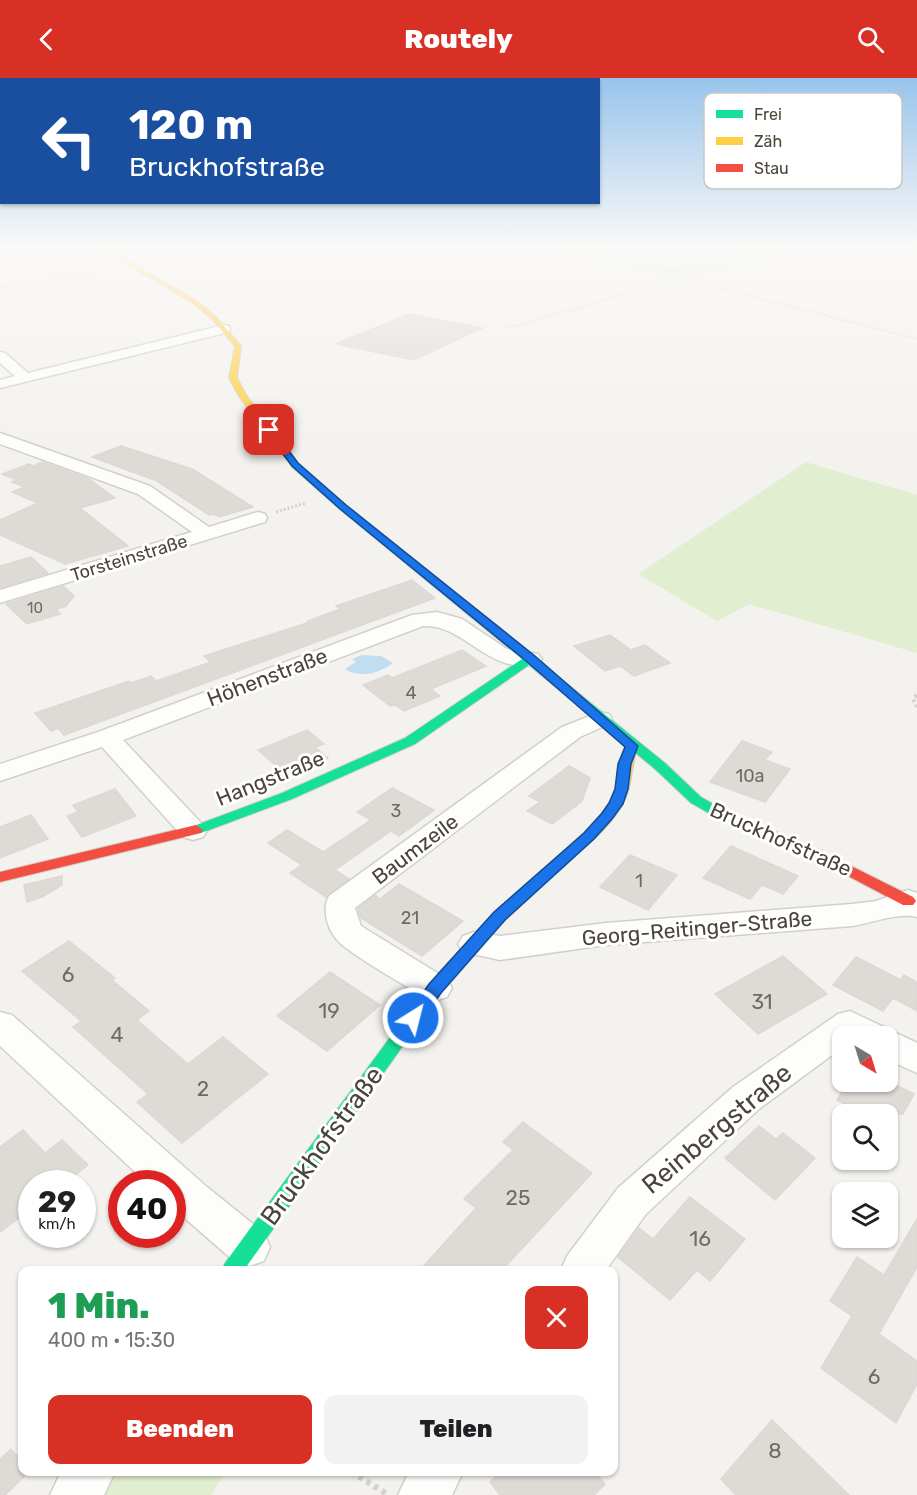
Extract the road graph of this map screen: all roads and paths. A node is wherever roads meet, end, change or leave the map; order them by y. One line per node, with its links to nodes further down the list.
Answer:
1 (208, 313): 5 (street)
2 (560, 313): 4 (path)
3 (816, 313): 6 (path)
4 (504, 327)
5 (224, 328): 8 (street); 17 (street, Bruckhofstraße)
6 (917, 339)
7 (0, 356): 8 (street)
8 (26, 378): 9 (street)
9 (0, 384)
10 (0, 438): 11 (street)
11 (31, 449): 12 (street); 15 (street)
12 (10, 457)
13 (307, 503): 14 (path)
14 (258, 518): 15 (street, Torsteinstraße)
15 (207, 534): 16 (street, Torsteinstraße)
16 (0, 597)
17 (530, 659): 20 (street, Bruckhofstraße); 21 (street, Höhenstraße); 24 (street, Hangstraße)
18 (917, 695): 19 (path)
19 (917, 707)
20 (600, 719): 22 (street, Bruckhofstraße); 28 (street, Baumzeile)
21 (107, 737): 23 (street, Höhenstraße); 24 (street)
22 (632, 746): 26 (street, Bruckhofstraße); 27 (street, Bruckhofstraße)
23 (0, 773)
24 (193, 831): 25 (street, Hangstraße)
25 (0, 877)
26 (913, 903): 27 (street, Georg-Reitinger-Straße)
27 (474, 944): 28 (street, Bruckhofstraße)
28 (435, 988): 33 (street, Bruckhofstraße)
29 (0, 1025): 33 (street)
30 (832, 1037): 34 (street, Reinbergstraße)
31 (898, 1049): 32 (street)
32 (917, 1059)
33 (241, 1259)
34 (585, 1266)
35 (88, 1476): 38 (street)
36 (357, 1476): 39 (path)
37 (436, 1476): 40 (street)
38 (74, 1495)
39 (391, 1495)
40 (422, 1495)

